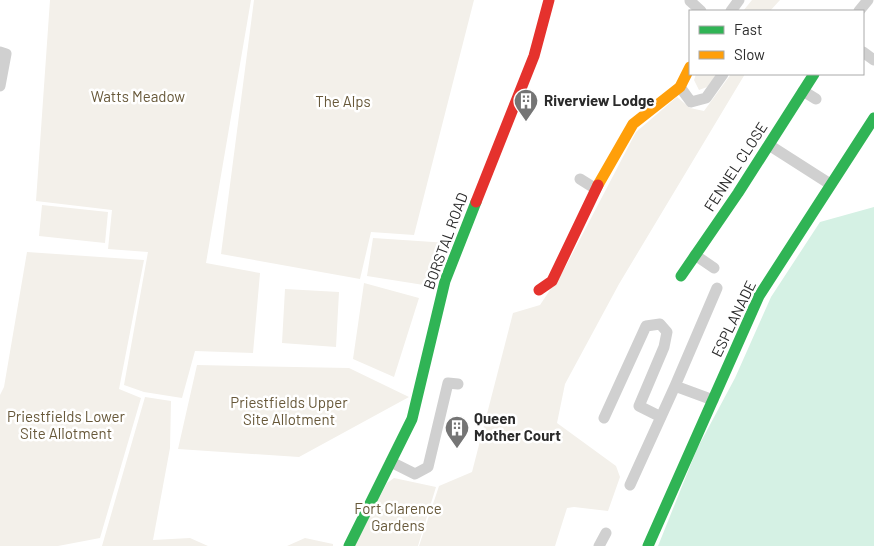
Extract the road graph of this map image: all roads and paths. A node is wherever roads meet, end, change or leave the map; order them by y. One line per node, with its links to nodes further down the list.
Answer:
1 (549, 0): 29 (street, BORSTAL ROAD)
2 (691, 0): 4 (street)
3 (868, 0): 5 (street)
4 (700, 10)
5 (860, 10)
6 (0, 52): 10 (street)
7 (689, 69): 11 (street)
8 (722, 75): 11 (street)
9 (813, 75): 12 (street, FENNEL CLOSE)
10 (0, 86)
11 (680, 87): 18 (street)
12 (803, 91): 13 (street); 15 (street, FENNEL CLOSE)
13 (816, 99)
14 (874, 118): 17 (street, ESPLANADE)
15 (769, 145): 17 (street); 19 (street, FENNEL CLOSE)
16 (580, 180): 18 (street)
17 (830, 184): 26 (street, ESPLANADE)
18 (596, 189): 23 (street)
19 (695, 255): 20 (street); 21 (street, FENNEL CLOSE)
20 (714, 268)
21 (681, 276)
22 (717, 288): 25 (street)
23 (539, 290)
24 (458, 384): 29 (street)
25 (676, 386): 26 (street); 27 (street)
26 (713, 400): 34 (street, ESPLANADE)
27 (661, 417): 28 (street); 30 (street)
28 (604, 418)
29 (390, 462): 32 (street, BORSTAL ROAD)
30 (630, 485)
31 (606, 532): 33 (street)
32 (349, 546)
33 (599, 546)
34 (648, 546)

